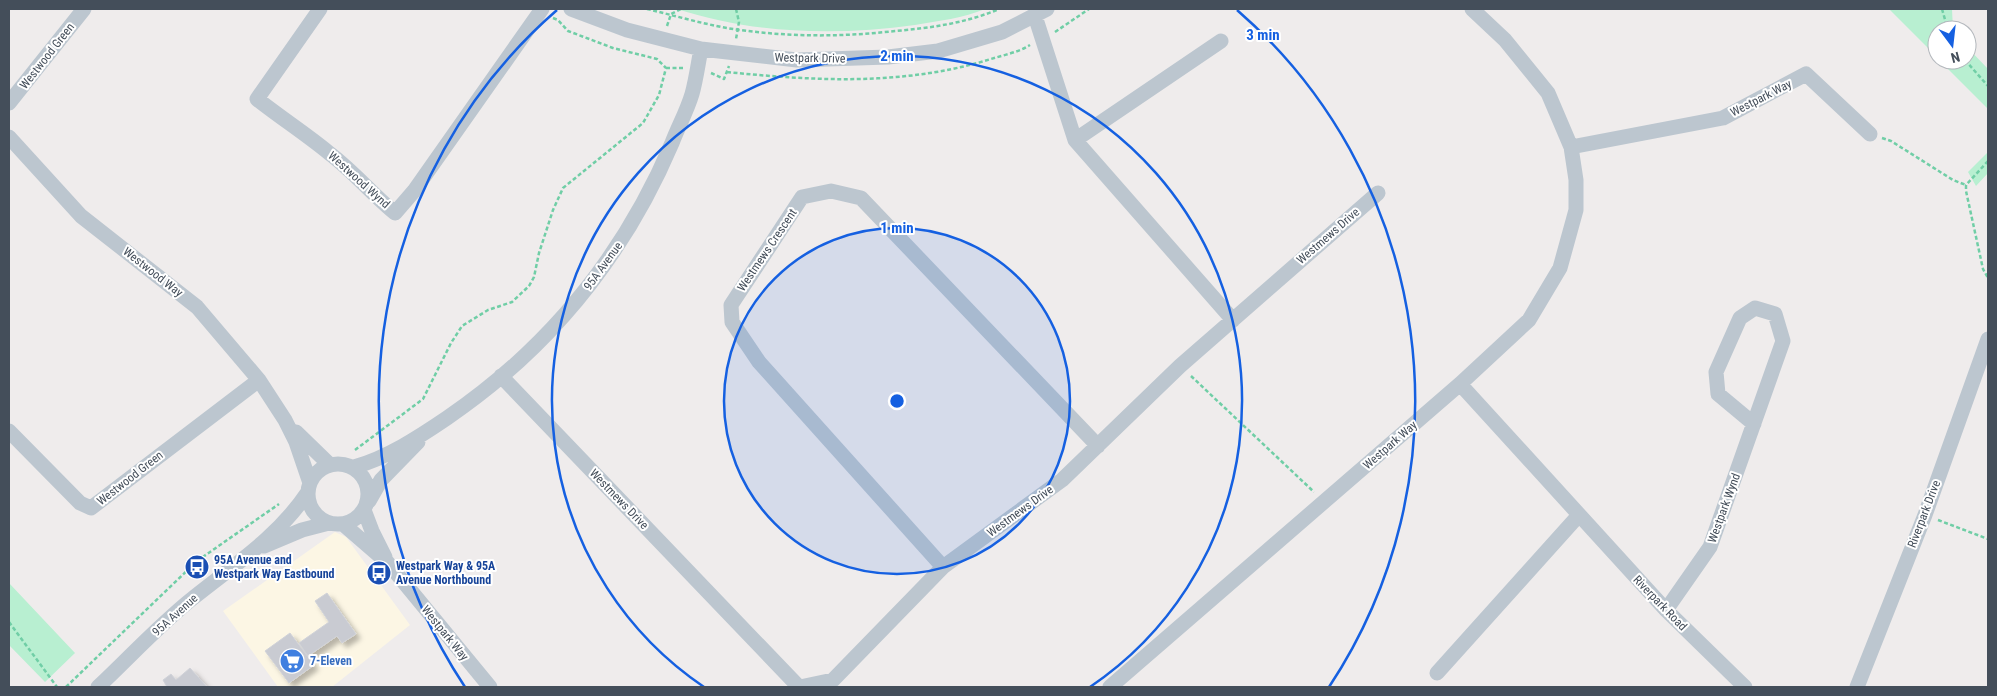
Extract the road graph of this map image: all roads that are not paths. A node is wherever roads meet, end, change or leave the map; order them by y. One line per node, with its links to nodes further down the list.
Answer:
1 (84, 9): 9 (street, Westwood Green)
2 (320, 9): 5 (street, Westwood Wynd)
3 (571, 9): 8 (street, Westpark Drive)
4 (1472, 9): 13 (street, Westpark Way)
5 (541, 10)
6 (1041, 12): 8 (street, Westpark Drive); 12 (street)
7 (1221, 41): 12 (street)
8 (701, 49): 17 (street, 95A Avenue)
9 (9, 104)
10 (1870, 134): 13 (street, Westpark Way)
11 (9, 137): 18 (street, Westwood Way)
12 (1075, 140): 15 (street)
13 (1571, 147): 19 (street, Westpark Way)
14 (1378, 193): 15 (street, Westmews Drive)
15 (1233, 320): 24 (street, Westmews Drive)
16 (1988, 339): 41 (street, Riverpark Drive)
17 (501, 376): 22 (street, 95A Avenue); 38 (street, Westmews Drive)
18 (260, 380): 20 (street, Westwood Way); 23 (street, Westwood Green)
19 (1460, 384): 29 (street, Riverpark Road); 39 (street, Westpark Way)
20 (285, 420): 26 (street, Westwood Way); 27 (street, Westwood Way)
21 (1754, 424): 21 (street, Westpark Wynd); 34 (street, Westpark Wynd)
22 (429, 430): 25 (street, 95A Avenue); 28 (street, 95A Avenue)
23 (9, 431)
24 (1098, 446): 33 (street, Westmews Drive); 33 (street, Westmews Crescent)
25 (351, 460): 26 (street); 28 (street)
26 (330, 465): 27 (street)
27 (309, 487): 30 (street); 31 (street, 95A Avenue)
28 (366, 507): 30 (street); 32 (street, Westpark Way)
29 (1579, 515): 34 (street, Riverpark Road); 35 (street)
30 (336, 524): 31 (street, 95A Avenue); 32 (street, Westpark Way)
31 (258, 548): 37 (street, 95A Avenue)
32 (388, 563): 36 (street, Westpark Way)
33 (943, 567): 38 (street, Westmews Drive)
34 (1666, 610): 40 (street, Riverpark Road)
35 (1437, 673)
36 (483, 685)
37 (98, 687)
38 (799, 687)
39 (1110, 687)
40 (1745, 687)
41 (1857, 687)

